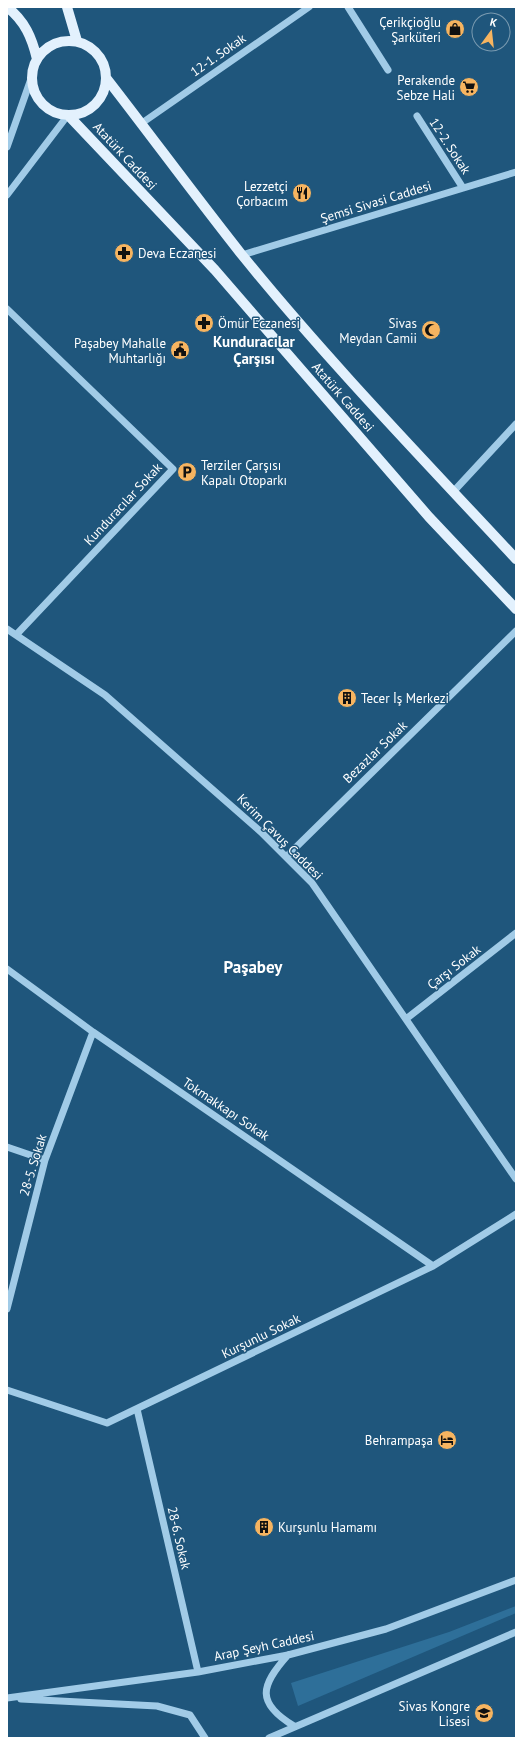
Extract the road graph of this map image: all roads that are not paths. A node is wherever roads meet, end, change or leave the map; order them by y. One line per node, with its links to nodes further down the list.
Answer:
1 (7, 7): 6 (main road)
2 (67, 7): 5 (main road)
3 (309, 7): 12 (street, 12-1. Sokak)
4 (348, 7): 7 (street)
5 (77, 41): 6 (main road); 9 (main road)
6 (37, 60): 8 (main road)
7 (388, 70)
8 (32, 76): 10 (main road); 13 (street)
9 (106, 78): 10 (main road); 12 (main road, Atatürk Caddesi)
10 (68, 115): 16 (street); 22 (main road, Atatürk Caddesi)
11 (417, 116): 15 (street, 12-2. Sokak)
12 (142, 123): 17 (main road, Atatürk Caddesi)
13 (7, 147)
14 (516, 172): 15 (street, Şemsi Sivasi Caddesi)
15 (463, 188): 17 (street, Şemsi Sivasi Caddesi)
16 (7, 195)
17 (242, 255): 20 (main road, Atatürk Caddesi)
18 (7, 309): 25 (street, Kunduracılar Sokak)
19 (516, 424): 20 (street)
20 (453, 492): 21 (main road, Atatürk Caddesi)
21 (516, 559)
22 (516, 609)
23 (7, 629): 25 (street, Kerim Çavuş Caddesi)
24 (516, 631): 26 (street, Bezazlar Sokak)
25 (16, 636): 26 (street, Kerim Çavuş Caddesi)
26 (286, 857): 29 (street, Kerim Çavuş Caddesi)
27 (516, 933): 29 (street, Çarşı Sokak)
28 (7, 969): 30 (street, Tokmakkapı Sokak)
29 (406, 1019): 33 (street, Kerim Çavuş Caddesi)
30 (93, 1032): 32 (street, 28-5. Sokak); 35 (street, Tokmakkapı Sokak)
31 (7, 1147): 32 (street)
32 (45, 1160): 36 (street, 28-5. Sokak)
33 (516, 1179)
34 (516, 1214): 35 (street, Kurşunlu Sokak)
35 (433, 1266): 38 (street, Kurşunlu Sokak)
36 (7, 1309)
37 (7, 1390): 38 (street, Kurşunlu Sokak)
38 (137, 1409): 42 (street, 28-6. Sokak)
39 (516, 1580): 41 (street, Arap Şeyh Caddesi)
40 (516, 1632): 44 (street)
41 (288, 1655): 42 (street, Arap Şeyh Caddesi); 44 (street)
42 (198, 1672): 43 (street, Arap Şeyh Caddesi)
43 (7, 1698): 45 (street)
44 (294, 1726): 46 (street)
45 (204, 1738)
46 (269, 1738)

